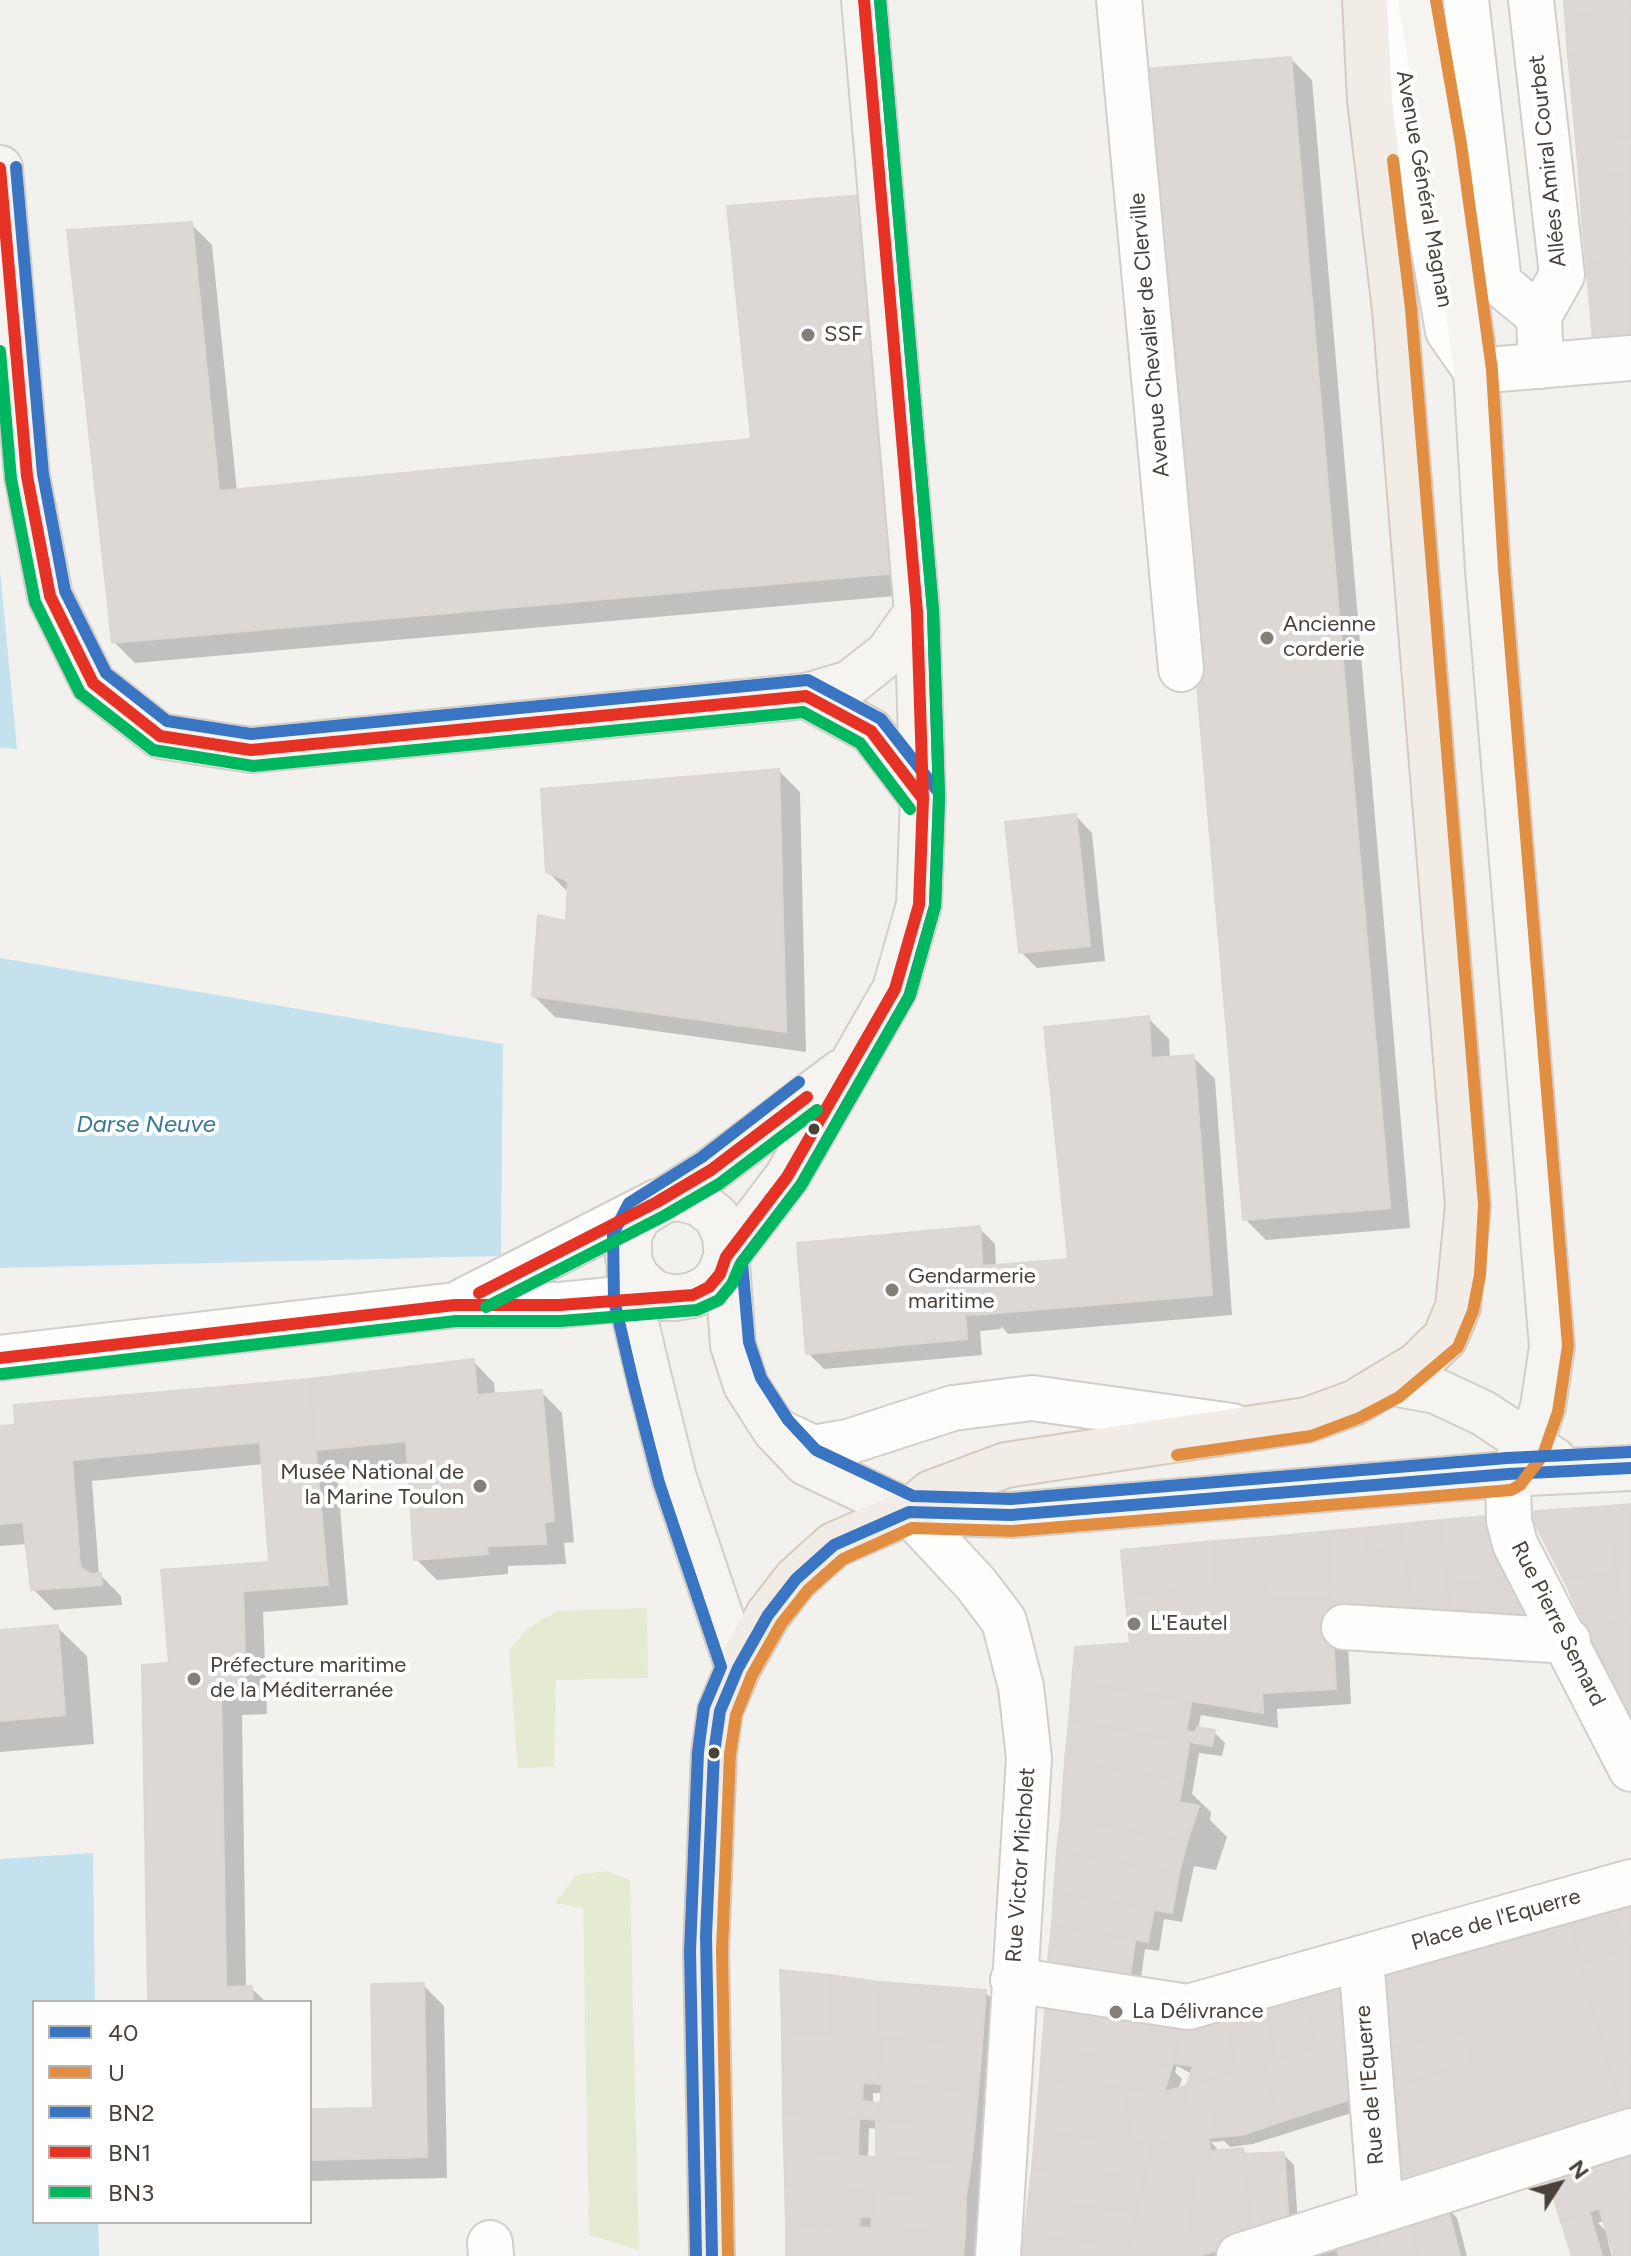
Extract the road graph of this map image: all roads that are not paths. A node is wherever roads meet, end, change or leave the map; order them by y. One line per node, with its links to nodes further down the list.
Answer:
1 (864, 0): 13 (street)
2 (1119, 0): 14 (street, Avenue Chevalier de Clerville)
3 (1365, 0): 23 (main road, Avenue Général Magnan)
4 (1390, 0): 12 (street, Avenue Général Magnan)
5 (1420, 0): 12 (street, Avenue Général Magnan)
6 (1466, 0): 9 (street)
7 (1531, 0): 9 (street, Allées Amiral Courbet)
8 (0, 168): 15 (street)
9 (1539, 316): 11 (street)
10 (1631, 358): 11 (street)
11 (1541, 366): 12 (street)
12 (1476, 371): 26 (street, Avenue Général Magnan)
13 (917, 612): 15 (street); 16 (street)
14 (1181, 669)
15 (806, 696): 16 (street)
16 (923, 799): 17 (street)
17 (856, 1062): 18 (street); 19 (street)
18 (657, 1202): 19 (street); 20 (street); 21 (street)
19 (726, 1257): 20 (street); 25 (street)
20 (629, 1278): 21 (street); 31 (street)
21 (455, 1305): 22 (street)
22 (0, 1358)
23 (1392, 1383): 24 (main road, Avenue Général Magnan); 26 (street)
24 (1246, 1428): 25 (street); 28 (main road, Avenue Général Magnan)
25 (775, 1430): 28 (street)
26 (1519, 1460): 27 (street); 28 (street); 30 (street, Rue Pierre Semard)
27 (1631, 1468)
28 (909, 1512): 31 (main road, Avenue Général Magnan); 35 (street, Rue Victor Micholet)
29 (1344, 1627): 30 (street)
30 (1568, 1641): 32 (street, Rue Pierre Semard)
31 (738, 1668): 38 (main road, Avenue Général Magnan)
32 (1631, 1769)
33 (1631, 1882): 34 (street, Place de l'Equerre)
34 (1361, 1958): 35 (street, Place de l'Equerre); 37 (street, Rue de l'Equerre)
35 (1013, 1980): 39 (street, Rue Victor Micholet)
36 (1631, 2131): 37 (street)
37 (1381, 2211): 40 (street)
38 (712, 2256)
39 (998, 2256)
40 (1239, 2256)

